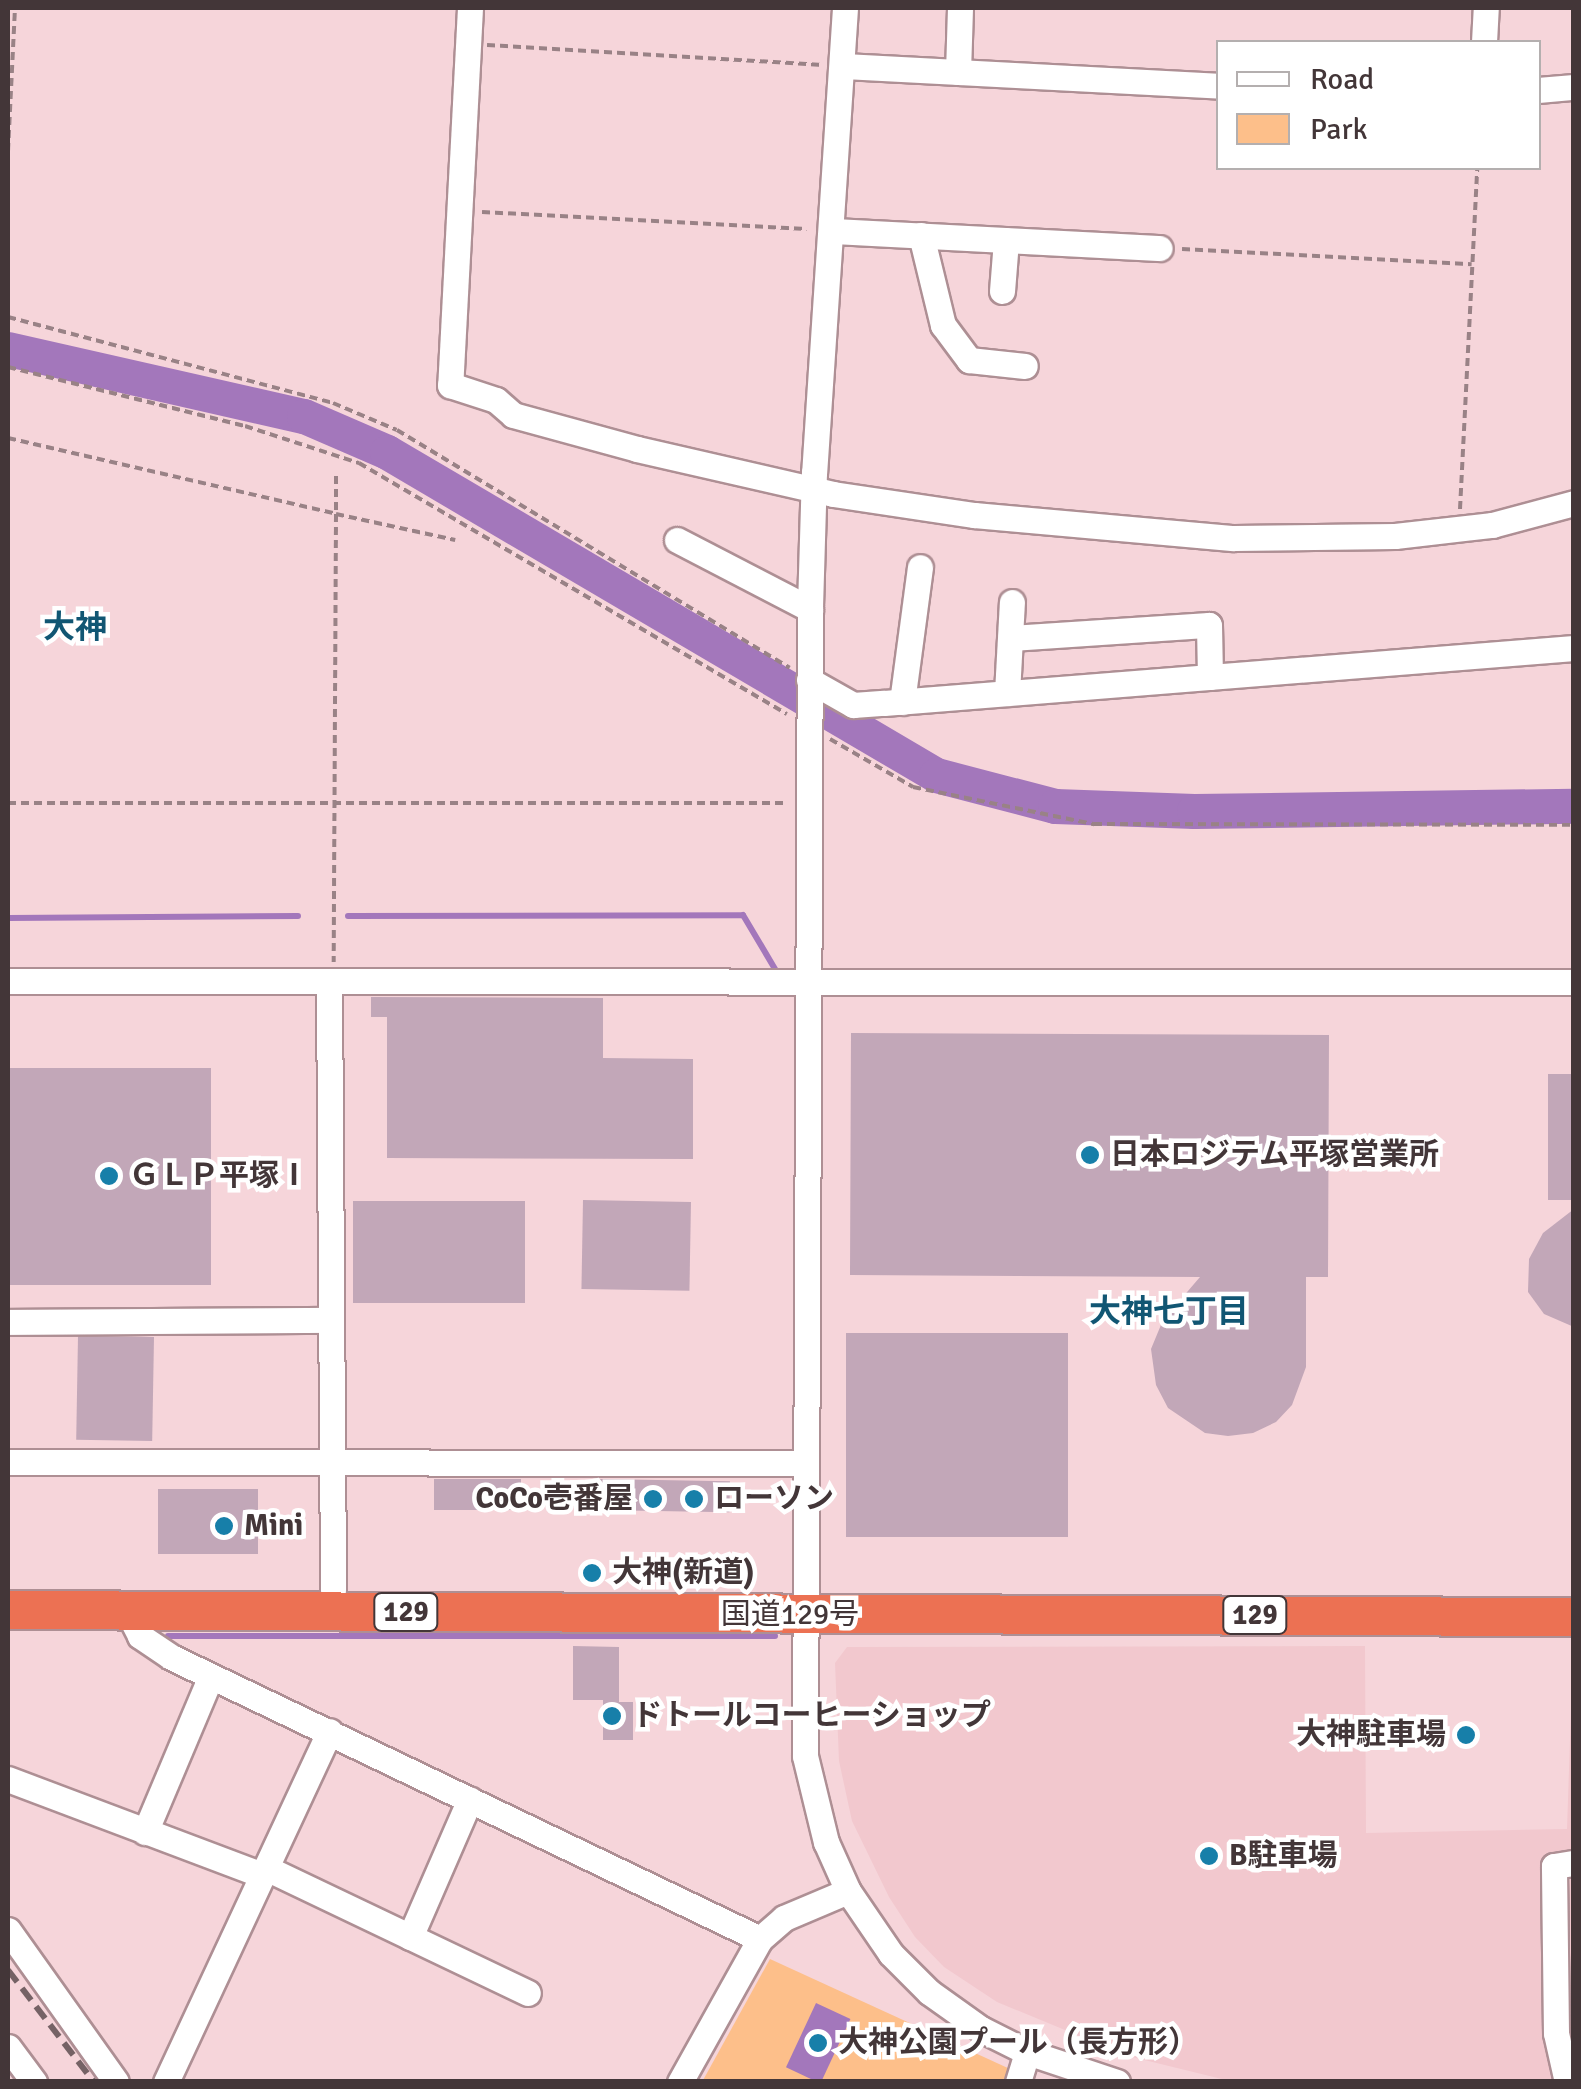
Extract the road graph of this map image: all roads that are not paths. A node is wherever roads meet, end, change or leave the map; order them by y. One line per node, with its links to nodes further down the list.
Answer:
1 (470, 8): 17 (street)
2 (845, 8): 6 (street)
3 (960, 8): 7 (street)
4 (1486, 8): 5 (street)
5 (1484, 40)
6 (842, 66): 7 (street); 11 (street)
7 (958, 72): 8 (street)
8 (1216, 86)
9 (1574, 87): 10 (street)
10 (1541, 90)
11 (832, 231): 12 (street); 17 (street)
12 (921, 235): 13 (street); 16 (street)
13 (1006, 240): 14 (street); 15 (street)
14 (1160, 248)
15 (1002, 292)
16 (1024, 366)
17 (813, 490): 18 (street); 22 (street)
18 (1574, 503)
19 (677, 540): 22 (street)
20 (920, 566): 28 (street)
21 (1012, 602): 23 (street)
22 (810, 609): 26 (street)
23 (1010, 638): 25 (street); 27 (street)
24 (1574, 648): 25 (street)
25 (1210, 677): 27 (street)
26 (809, 683): 28 (street); 31 (street)
27 (1008, 693): 28 (street)
28 (902, 702)
29 (8, 980): 30 (street)
30 (331, 982): 31 (street); 33 (street)
31 (806, 982): 32 (street); 37 (street)
32 (1574, 982)
33 (331, 1320): 34 (street); 36 (street)
34 (8, 1322)
35 (8, 1462): 36 (street)
36 (332, 1462): 37 (street); 39 (street)
37 (806, 1463): 41 (street)
38 (8, 1588): 39 (highway, 国道129号 / 129)
39 (333, 1590): 41 (highway, 国道129号 / 129)
40 (1574, 1592): 41 (highway, 国道129号 / 129)
41 (805, 1604): 43 (highway, 国道129号 / 129); 44 (highway, 国道129号 / 129); 52 (street)
42 (8, 1610): 43 (highway, 国道129号 / 129)
43 (128, 1610): 45 (street)
44 (1574, 1617)
45 (211, 1676): 46 (street); 49 (street)
46 (330, 1731): 48 (street); 51 (street)
47 (8, 1779): 49 (street)
48 (470, 1799): 54 (street); 55 (street)
49 (144, 1832): 51 (street)
50 (1574, 1863): 65 (street)
51 (264, 1872): 54 (street); 61 (street)
52 (848, 1891): 55 (street); 58 (street)
53 (8, 1930): 60 (street)
54 (410, 1937): 56 (street)
55 (760, 1938): 62 (street)
56 (528, 1993)
57 (8, 2047): 59 (street)
58 (1027, 2052): 63 (street); 64 (street)
59 (34, 2082)
60 (116, 2082)
61 (166, 2082)
62 (680, 2082)
63 (1018, 2082)
64 (1117, 2082)
65 (1567, 2082)

